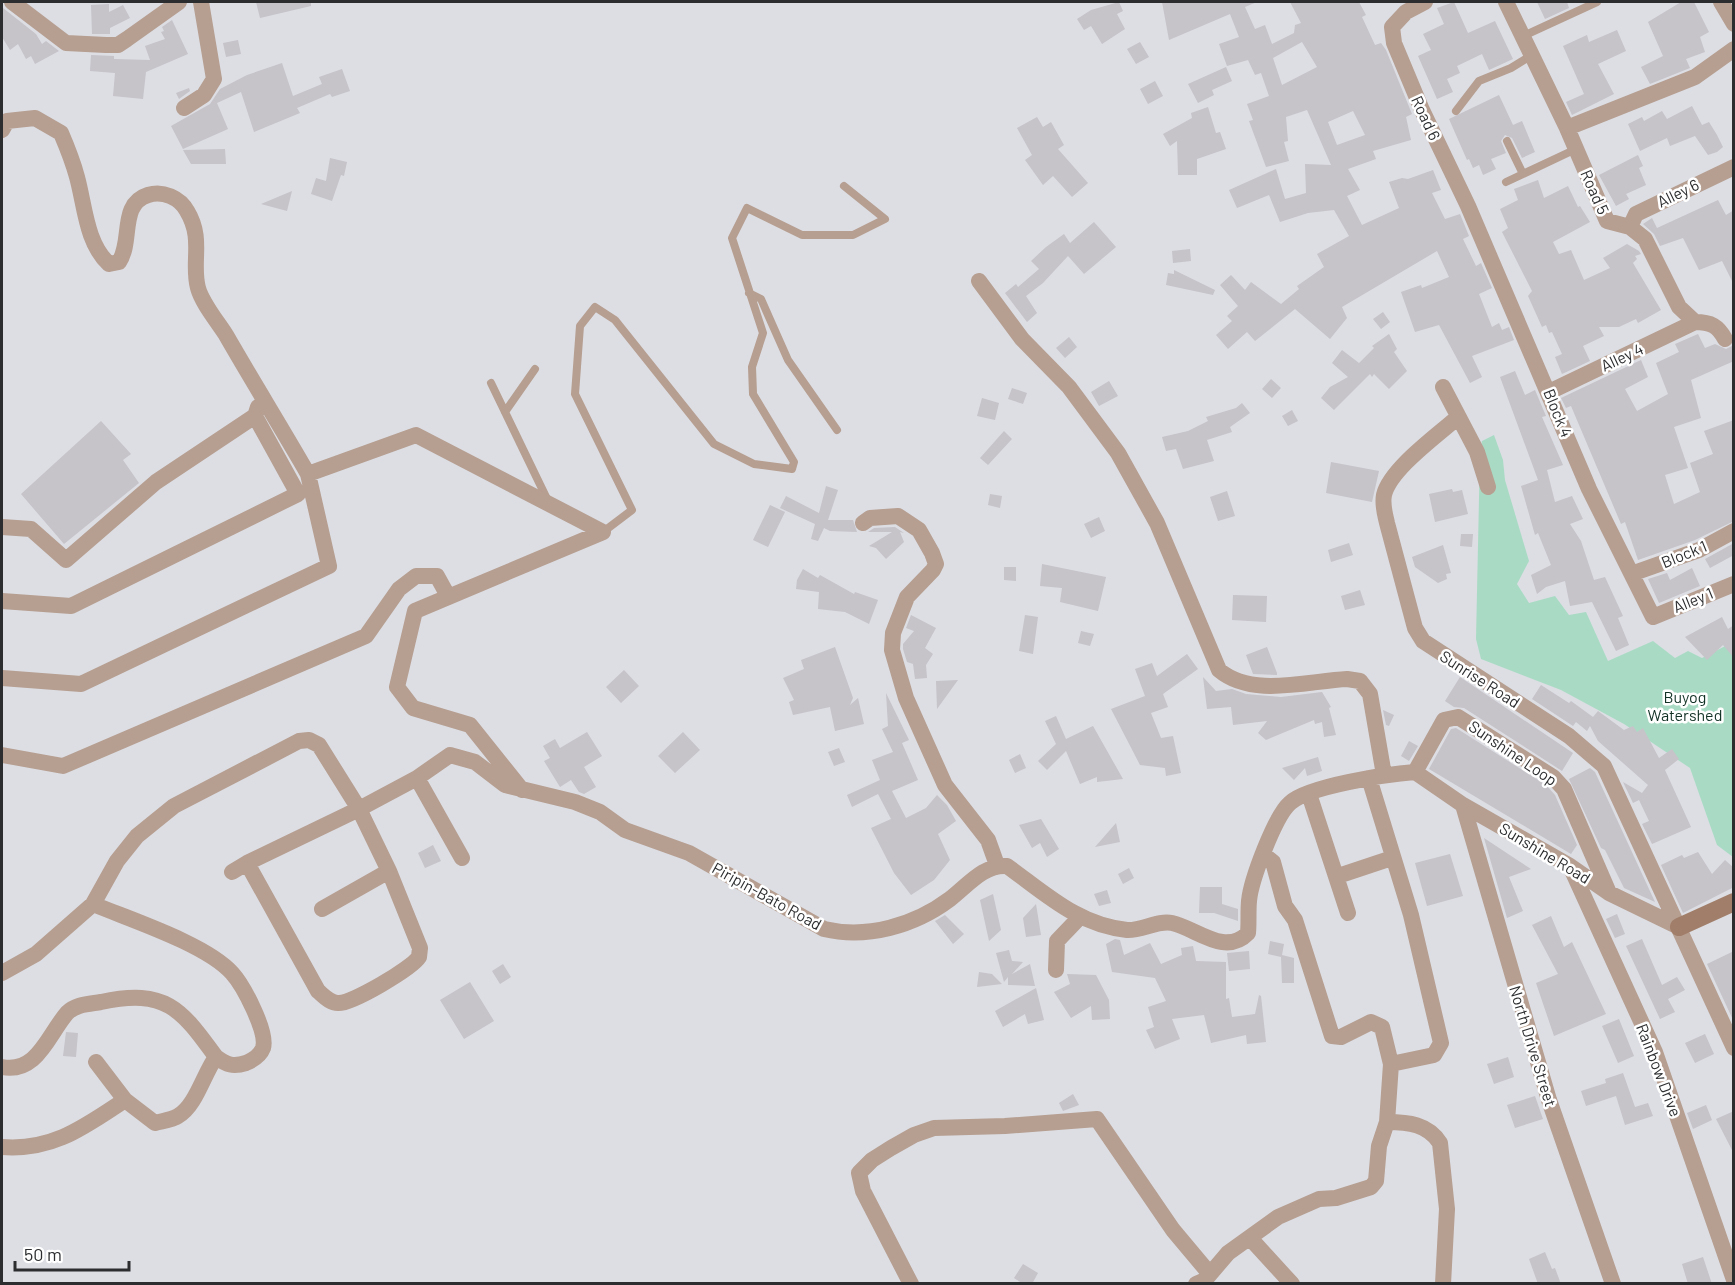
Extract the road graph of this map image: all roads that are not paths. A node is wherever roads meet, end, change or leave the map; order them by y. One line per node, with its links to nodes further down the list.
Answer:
1 (12, 2): 2 (street)
2 (179, 2)
3 (201, 2): 12 (street)
4 (1425, 2): 22 (street, Road 6)
5 (1506, 2): 9 (street, Road 5)
6 (1597, 2): 9 (lane)
7 (1721, 2): 8 (street)
8 (1734, 24)
9 (1523, 36): 11 (street, Road 5)
10 (1734, 49): 14 (street)
11 (1532, 55): 13 (lane); 14 (street, Road 5)
12 (184, 108)
13 (1456, 111)
14 (1567, 128): 17 (street, Road 5)
15 (2, 130): 32 (street)
16 (1508, 141): 19 (lane)
17 (1576, 149): 19 (lane); 23 (street, Road 5)
18 (1734, 167): 23 (street, Alley 6)
19 (1523, 174): 20 (lane)
20 (1506, 182)
21 (844, 186): 25 (lane)
22 (1468, 206): 31 (street, Block 4)
23 (1630, 227): 26 (street, Road 5)
24 (979, 281): 52 (street)
25 (749, 293): 36 (lane); 43 (lane)
26 (1695, 322): 27 (street, Road 5); 31 (street, Alley 4)
27 (1725, 339)
28 (535, 369): 33 (lane)
29 (491, 383): 33 (lane)
30 (1443, 387): 35 (street)
31 (1549, 392): 44 (street, Block 4)
32 (262, 394): 34 (street); 37 (street)
33 (505, 412): 39 (lane)
34 (255, 416): 41 (street); 47 (street)
35 (1458, 417): 38 (street); 73 (street, Sunrise Road)
36 (837, 430)
37 (308, 474): 39 (street); 49 (street)
38 (1488, 488)
39 (549, 504): 43 (street)
40 (862, 523): 62 (street)
41 (2, 526)
42 (1734, 531): 44 (street, Block 1)
43 (603, 532): 46 (street)
44 (1634, 573): 48 (street, Block 4)
45 (1734, 584): 48 (street, Alley 1)
46 (448, 596): 50 (street); 54 (street)
47 (2, 601)
48 (1653, 617)
49 (2, 678)
50 (2, 755)
51 (1415, 772): 52 (street); 56 (street, Sunshine Road); 67 (street, Sunshine Loop)
52 (1377, 777): 55 (street); 60 (street)
53 (417, 778): 54 (street, Piripin-Bato Road); 57 (street); 59 (street)
54 (522, 790): 62 (street, Piripin-Bato Road)
55 (1309, 794): 58 (street); 66 (street)
56 (1463, 805): 63 (street, Sunshine Road); 91 (street, North Drive Street)
57 (359, 808): 61 (street); 64 (street); 69 (street)
58 (1264, 855): 72 (street); 80 (street)
59 (462, 858)
60 (1392, 858): 66 (street); 80 (street)
61 (247, 863): 64 (street); 65 (street)
62 (997, 865): 72 (street)
63 (1570, 866): 67 (street, Sunshine Road); 87 (street, Rainbow Drive)
64 (389, 871): 70 (street)
65 (232, 872)
66 (1338, 876): 71 (street)
67 (1609, 893): 73 (street, Sunshine Road)
68 (1734, 902): 73 (street)
69 (93, 904): 75 (street); 78 (street)
70 (322, 909)
71 (1348, 913)
72 (1079, 918): 74 (street)
73 (1679, 927): 76 (street, Sunrise Road)
74 (1056, 970)
75 (2, 973)
76 (1727, 1018): 77 (street, Sunrise Road)
77 (1734, 1048)
78 (216, 1058): 81 (street); 82 (street)
79 (96, 1062): 82 (street)
80 (1391, 1064): 83 (street)
81 (2, 1067)
82 (126, 1100): 84 (street)
83 (1387, 1122): 85 (street); 90 (street)
84 (2, 1147)
85 (1250, 1238): 86 (street); 89 (street)
86 (1203, 1278): 88 (street)
87 (1734, 1280)
88 (912, 1284)
89 (1292, 1284)
90 (1443, 1284)
91 (1612, 1284)

